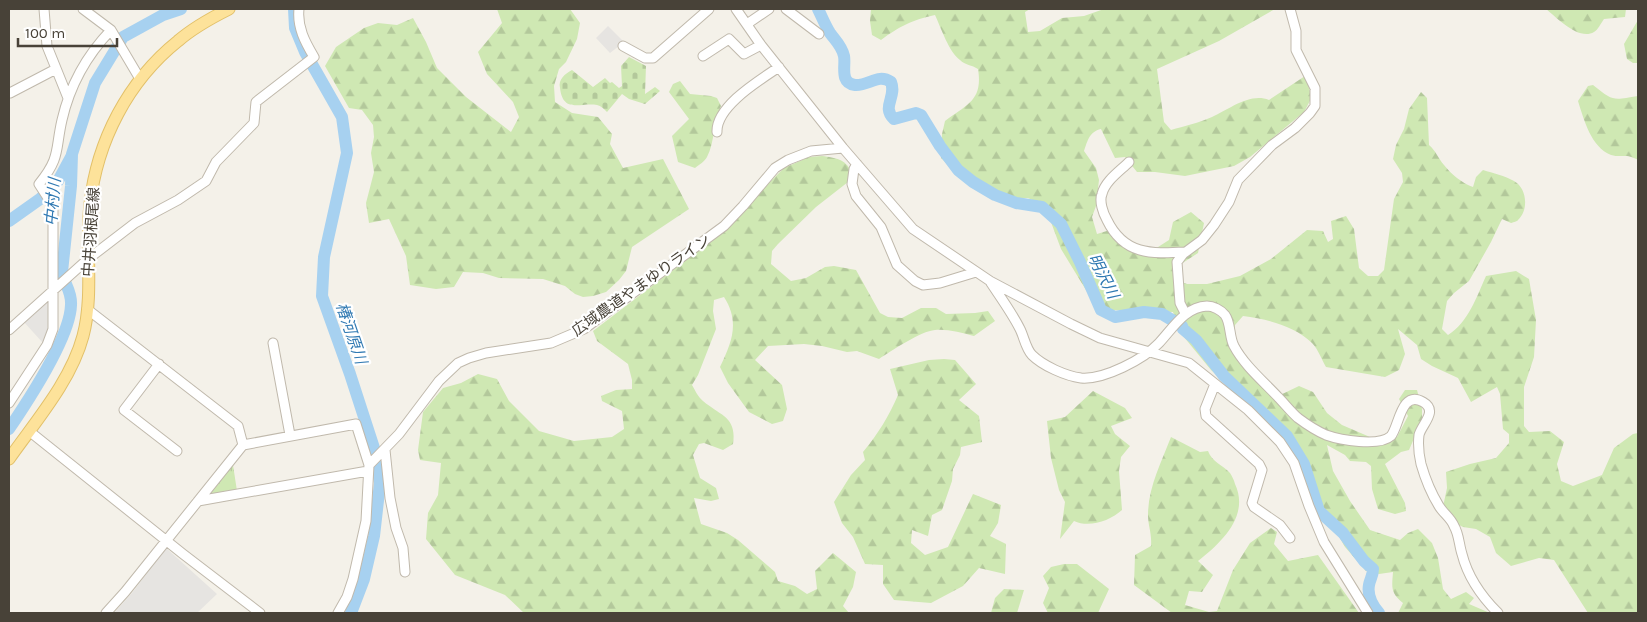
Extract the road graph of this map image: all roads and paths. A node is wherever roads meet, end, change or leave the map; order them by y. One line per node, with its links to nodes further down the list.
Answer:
1 (44, 9): 17 (street)
2 (83, 9): 11 (street)
3 (229, 9): 18 (main road, 中井羽根尾線)
4 (299, 9): 26 (street)
5 (709, 9): 14 (street)
6 (736, 9): 10 (street)
7 (769, 9): 10 (street)
8 (786, 9): 12 (street)
9 (1290, 9): 25 (street)
10 (747, 24): 13 (street)
11 (113, 31): 18 (street); 20 (street)
12 (818, 34)
13 (761, 44): 15 (street); 16 (street)
14 (624, 46)
15 (703, 56)
16 (779, 67): 21 (street); 22 (street)
17 (56, 69): 19 (street); 20 (street)
18 (140, 79): 26 (main road, 中井羽根尾線)
19 (9, 92)
20 (68, 98): 29 (street)
21 (717, 132)
22 (843, 148): 24 (street); 42 (street, 広域農道やまゆりライン)
23 (1129, 162): 25 (street)
24 (857, 164): 27 (street); 27 (street)
25 (1185, 252): 31 (street)
26 (88, 259): 29 (street); 30 (main road, 中井羽根尾線)
27 (976, 272): 28 (street)
28 (990, 281): 34 (street); 34 (street)
29 (54, 290): 32 (street); 37 (street)
30 (87, 309): 35 (street); 38 (main road, 中井羽根尾線)
31 (1185, 313): 34 (street); 53 (street)
32 (9, 330)
33 (274, 343): 39 (street)
34 (1152, 351): 36 (street)
35 (159, 364): 40 (street); 41 (street)
36 (1215, 384): 46 (street); 52 (street)
37 (9, 403)
38 (29, 431): 43 (main road, 中井羽根尾線); 47 (street)
39 (290, 435): 40 (street); 44 (street)
40 (243, 445): 45 (street)
41 (177, 451)
42 (383, 452): 44 (street, 広域農道やまゆりライン); 48 (street)
43 (9, 459)
44 (369, 468): 45 (street); 51 (street)
45 (198, 500): 47 (street)
46 (1290, 538)
47 (166, 540): 49 (street); 50 (street)
48 (405, 572)
49 (106, 613)
50 (260, 613)
51 (338, 613)
52 (1368, 613)
53 (1498, 613)

